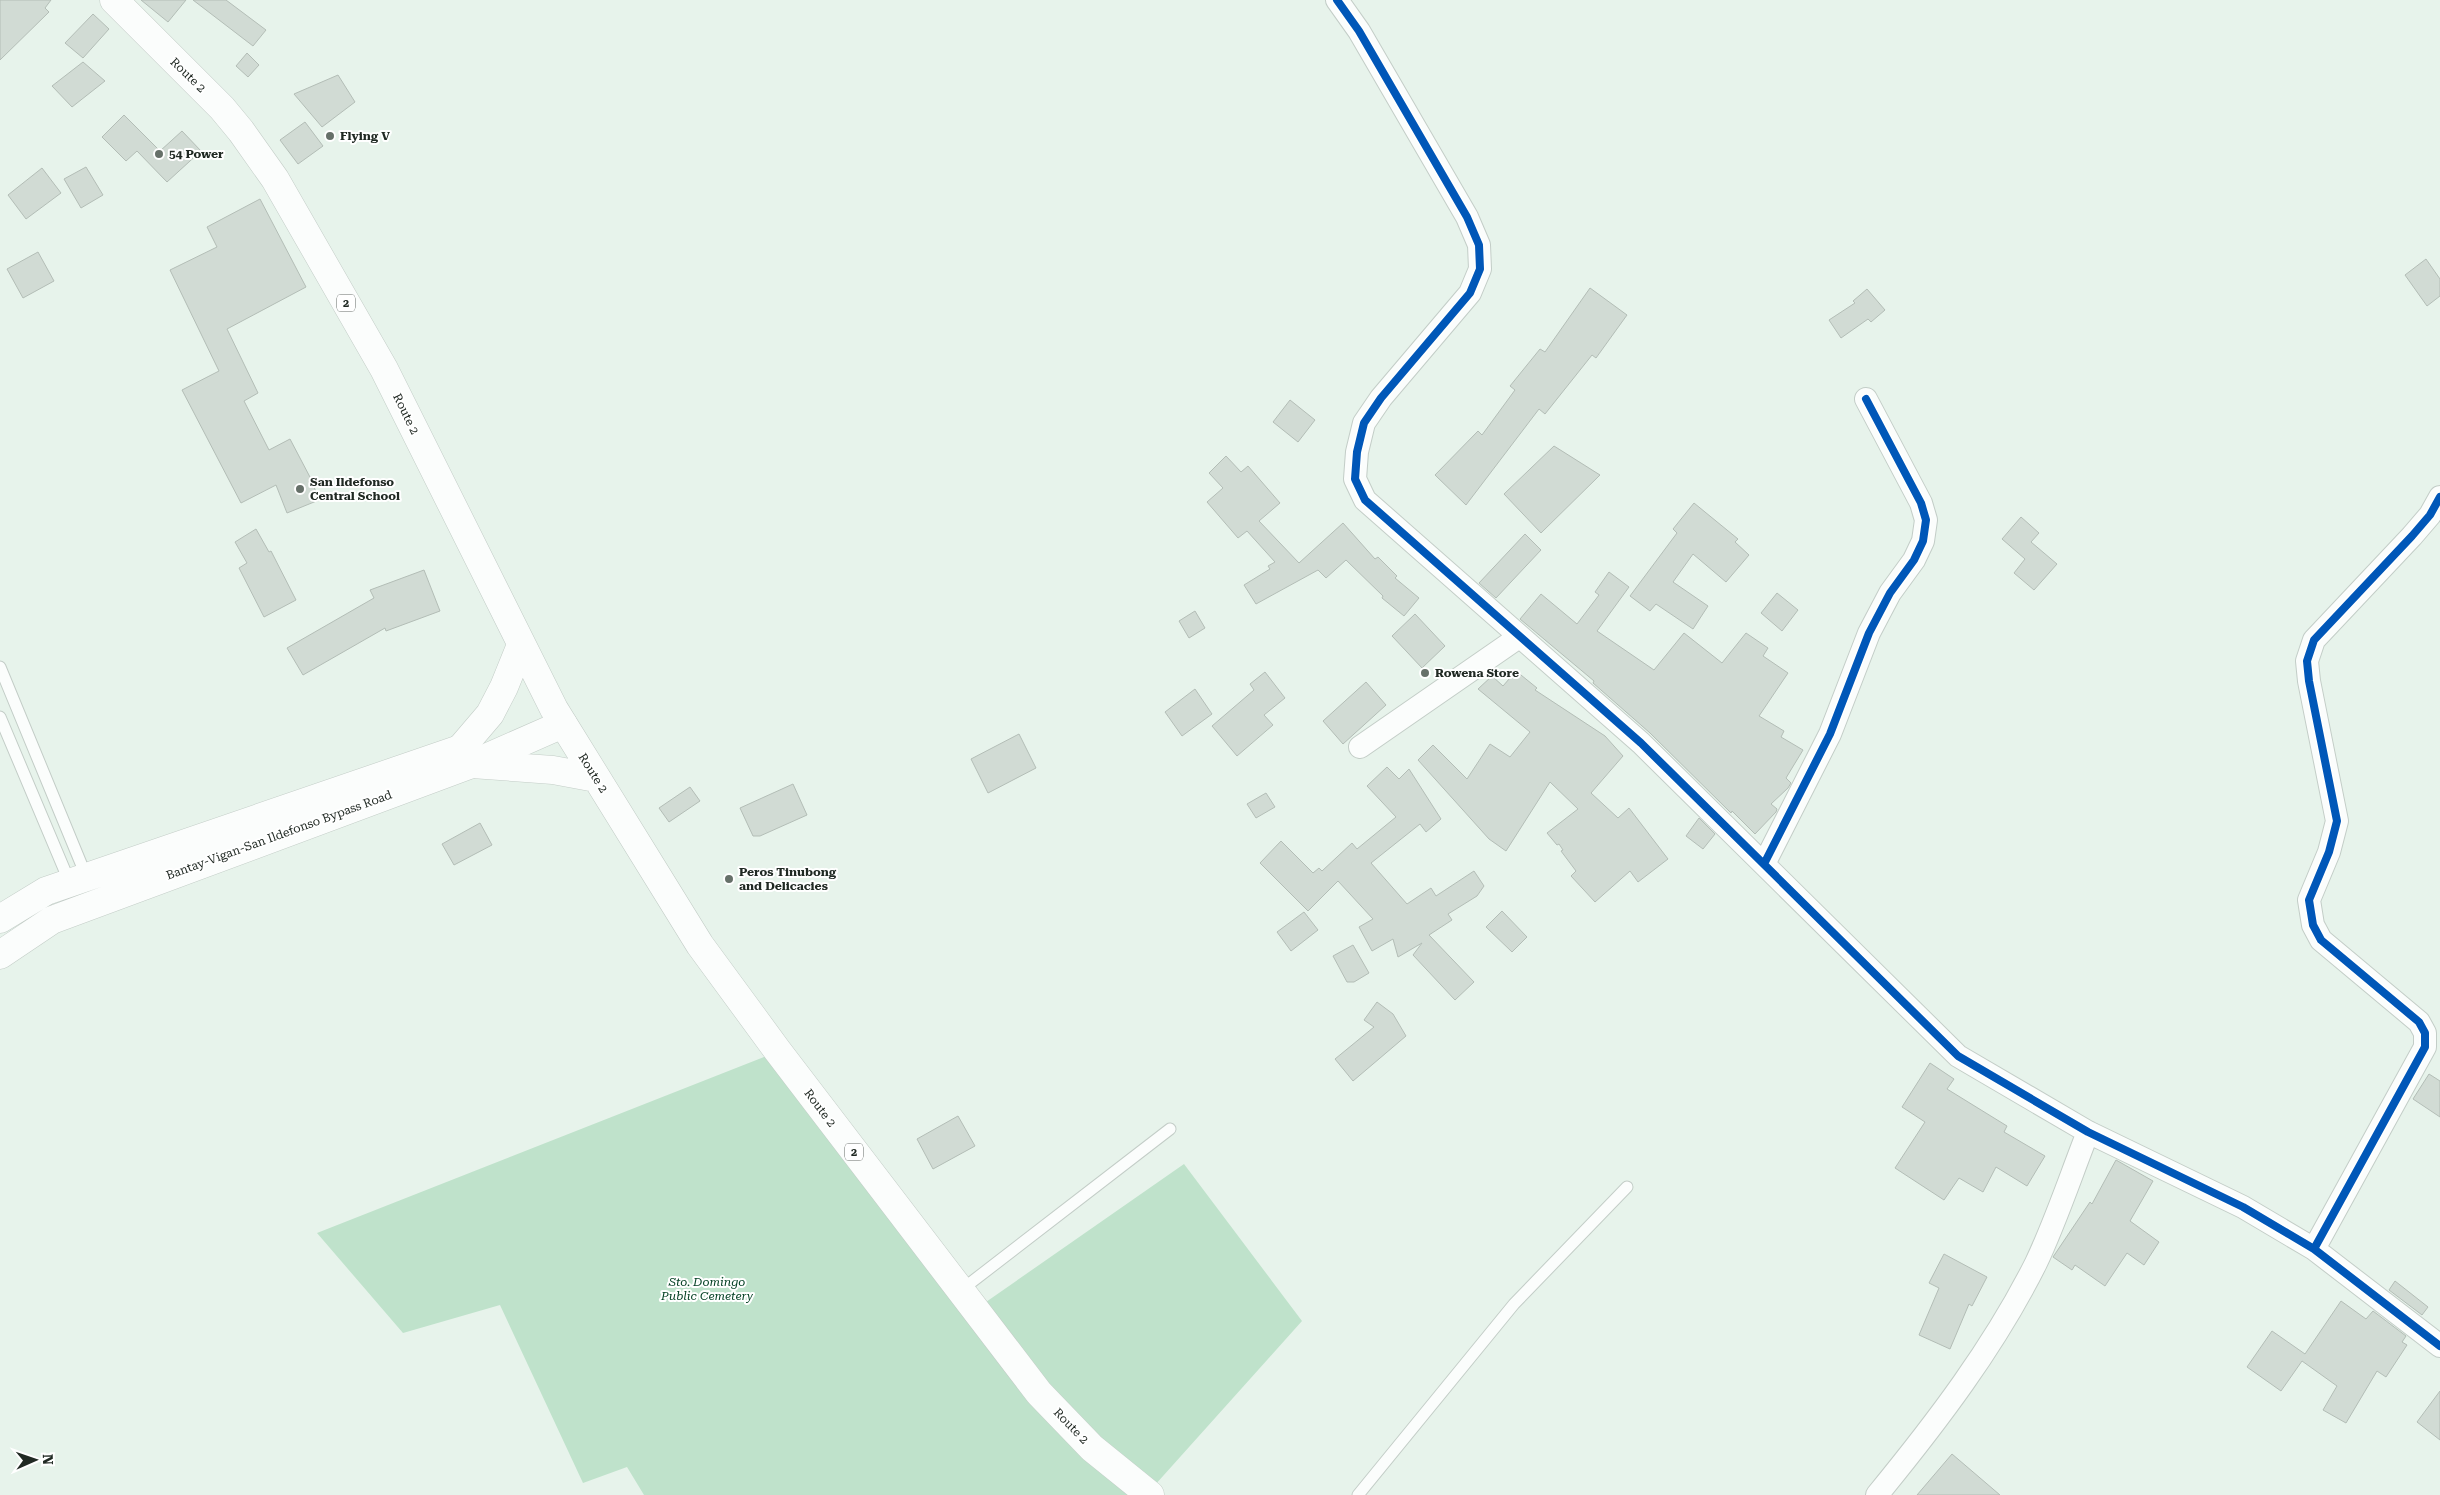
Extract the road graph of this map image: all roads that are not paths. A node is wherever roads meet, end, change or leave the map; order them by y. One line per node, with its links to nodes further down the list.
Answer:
1 (114, 0): 6 (main road, Route 2 / 2)
2 (1338, 0): 5 (street)
3 (1866, 399): 14 (street)
4 (2440, 497): 21 (street)
5 (1520, 637): 11 (street); 14 (street)
6 (521, 645): 10 (main road, Route 2 / 2); 12 (main road)
7 (0, 667): 8 (lane)
8 (17, 709): 9 (lane); 15 (lane)
9 (0, 717): 15 (lane)
10 (559, 717): 12 (main road, Bantay-Vigan-San Ildefonso Bypass Road); 13 (main road, Route 2 / 2)
11 (1360, 747)
12 (467, 756): 13 (main road); 15 (main road, Bantay-Vigan-San Ildefonso Bypass Road)
13 (596, 778): 22 (main road, Route 2 / 2)
14 (1764, 864): 19 (street)
15 (84, 893): 16 (main road, Bantay-Vigan-San Ildefonso Bypass Road); 17 (main road, Bantay-Vigan-San Ildefonso Bypass Road)
16 (0, 919)
17 (0, 955)
18 (1170, 1129): 22 (lane)
19 (2088, 1132): 21 (street); 26 (street)
20 (1627, 1187): 25 (lane)
21 (2314, 1249): 23 (street)
22 (960, 1291): 24 (main road, Route 2 / 2)
23 (2440, 1346)
24 (1150, 1495)
25 (1358, 1495)
26 (1876, 1495)

